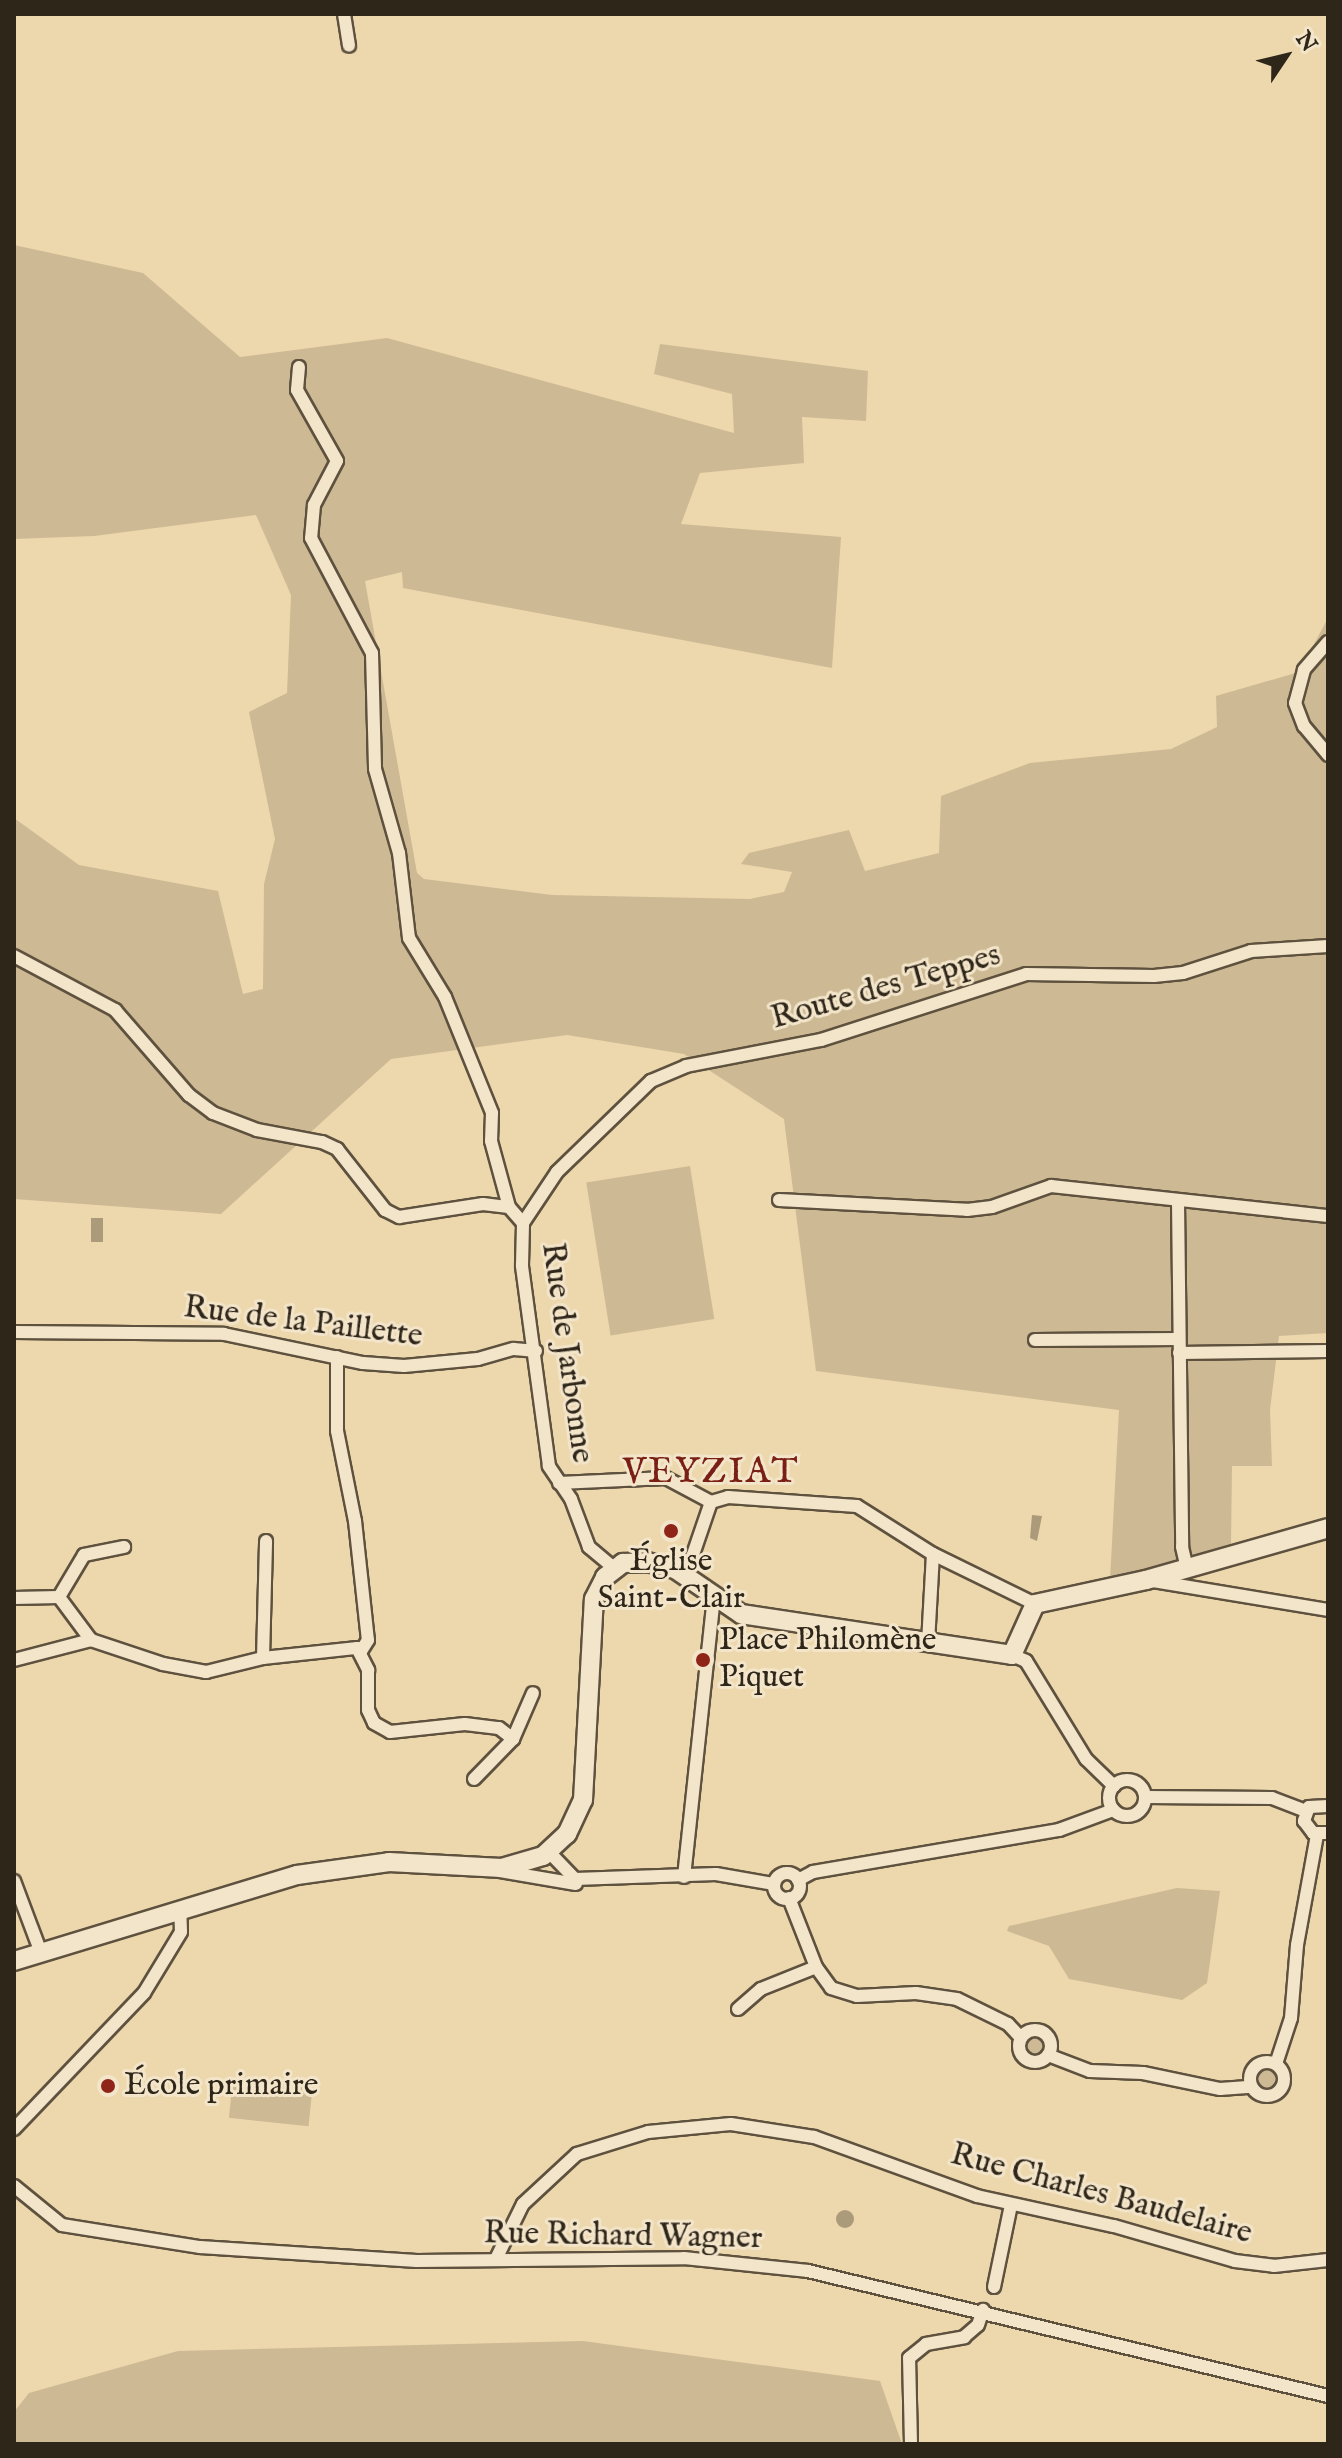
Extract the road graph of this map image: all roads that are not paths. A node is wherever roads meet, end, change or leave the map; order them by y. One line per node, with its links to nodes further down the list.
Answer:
1 (344, 14): 2 (street)
2 (349, 46)
3 (299, 367): 10 (street)
4 (1328, 642): 5 (street)
5 (1328, 755)
6 (1328, 946): 12 (street, Route des Teppes)
7 (14, 956): 10 (street)
8 (779, 1200): 9 (street)
9 (1178, 1202): 11 (street); 14 (street)
10 (509, 1207): 12 (street)
11 (1328, 1216)
12 (523, 1223): 16 (street, Rue de Jarbonne)
13 (14, 1332): 19 (street, Rue de la Paillette)
14 (1178, 1339): 15 (street); 18 (street)
15 (1035, 1340)
16 (536, 1351): 19 (street, Rue de la Paillette); 20 (street, Rue de Jarbonne)
17 (1328, 1351): 18 (street)
18 (1179, 1353): 27 (street)
19 (337, 1357): 37 (street)
20 (559, 1483): 21 (street); 26 (street, Rue de Jarbonne)
21 (711, 1502): 25 (street); 28 (street)
22 (1328, 1528): 27 (street)
23 (266, 1541): 39 (street)
24 (124, 1547): 31 (street)
25 (933, 1554): 33 (street); 36 (street)
26 (614, 1568): 28 (street); 50 (street)
27 (1187, 1569): 29 (street)
28 (686, 1575): 30 (street)
29 (1146, 1580): 33 (street); 34 (street)
30 (714, 1596): 36 (street); 52 (street)
31 (59, 1597): 32 (street); 35 (street)
32 (14, 1598)
33 (1035, 1604): 38 (street)
34 (1328, 1610)
35 (91, 1640): 39 (street); 40 (street)
36 (928, 1643): 38 (street)
37 (361, 1651): 39 (street); 42 (street)
38 (1012, 1655): 44 (street)
39 (263, 1658)
40 (14, 1660)
41 (533, 1693): 42 (street)
42 (513, 1739): 43 (street)
43 (474, 1779)
44 (1114, 1786): 45 (street); 47 (street)
45 (1146, 1797): 47 (street); 48 (street)
46 (1328, 1806): 48 (street)
47 (1113, 1810): 54 (street)
48 (1306, 1811): 49 (street)
49 (1323, 1834): 65 (street)
50 (549, 1852): 51 (street); 53 (street)
51 (490, 1868): 53 (street); 58 (street)
52 (684, 1877): 53 (street); 56 (street)
53 (595, 1880)
54 (798, 1880): 56 (street); 57 (street)
55 (14, 1881): 59 (street)
56 (774, 1884): 57 (street)
57 (789, 1898): 61 (street)
58 (180, 1909): 59 (street); 67 (street)
59 (41, 1953): 60 (street)
60 (14, 1961)
61 (816, 1967): 62 (street); 63 (street)
62 (738, 2009)
63 (1021, 2038): 64 (street); 64 (street)
64 (1048, 2055): 66 (street)
65 (1276, 2064): 66 (street); 66 (street)
66 (1251, 2087)
67 (14, 2129)
68 (14, 2186): 70 (street, Rue Richard Wagner)
69 (1011, 2205): 70 (street, Rue Charles Baudelaire); 71 (street, Rue Charles Baudelaire); 72 (street)
70 (496, 2259): 73 (street, Rue Richard Wagner)
71 (1328, 2260)
72 (994, 2287)
73 (983, 2310): 74 (street, Rue Richard Wagner); 75 (street)
74 (1328, 2396)
75 (911, 2444)

